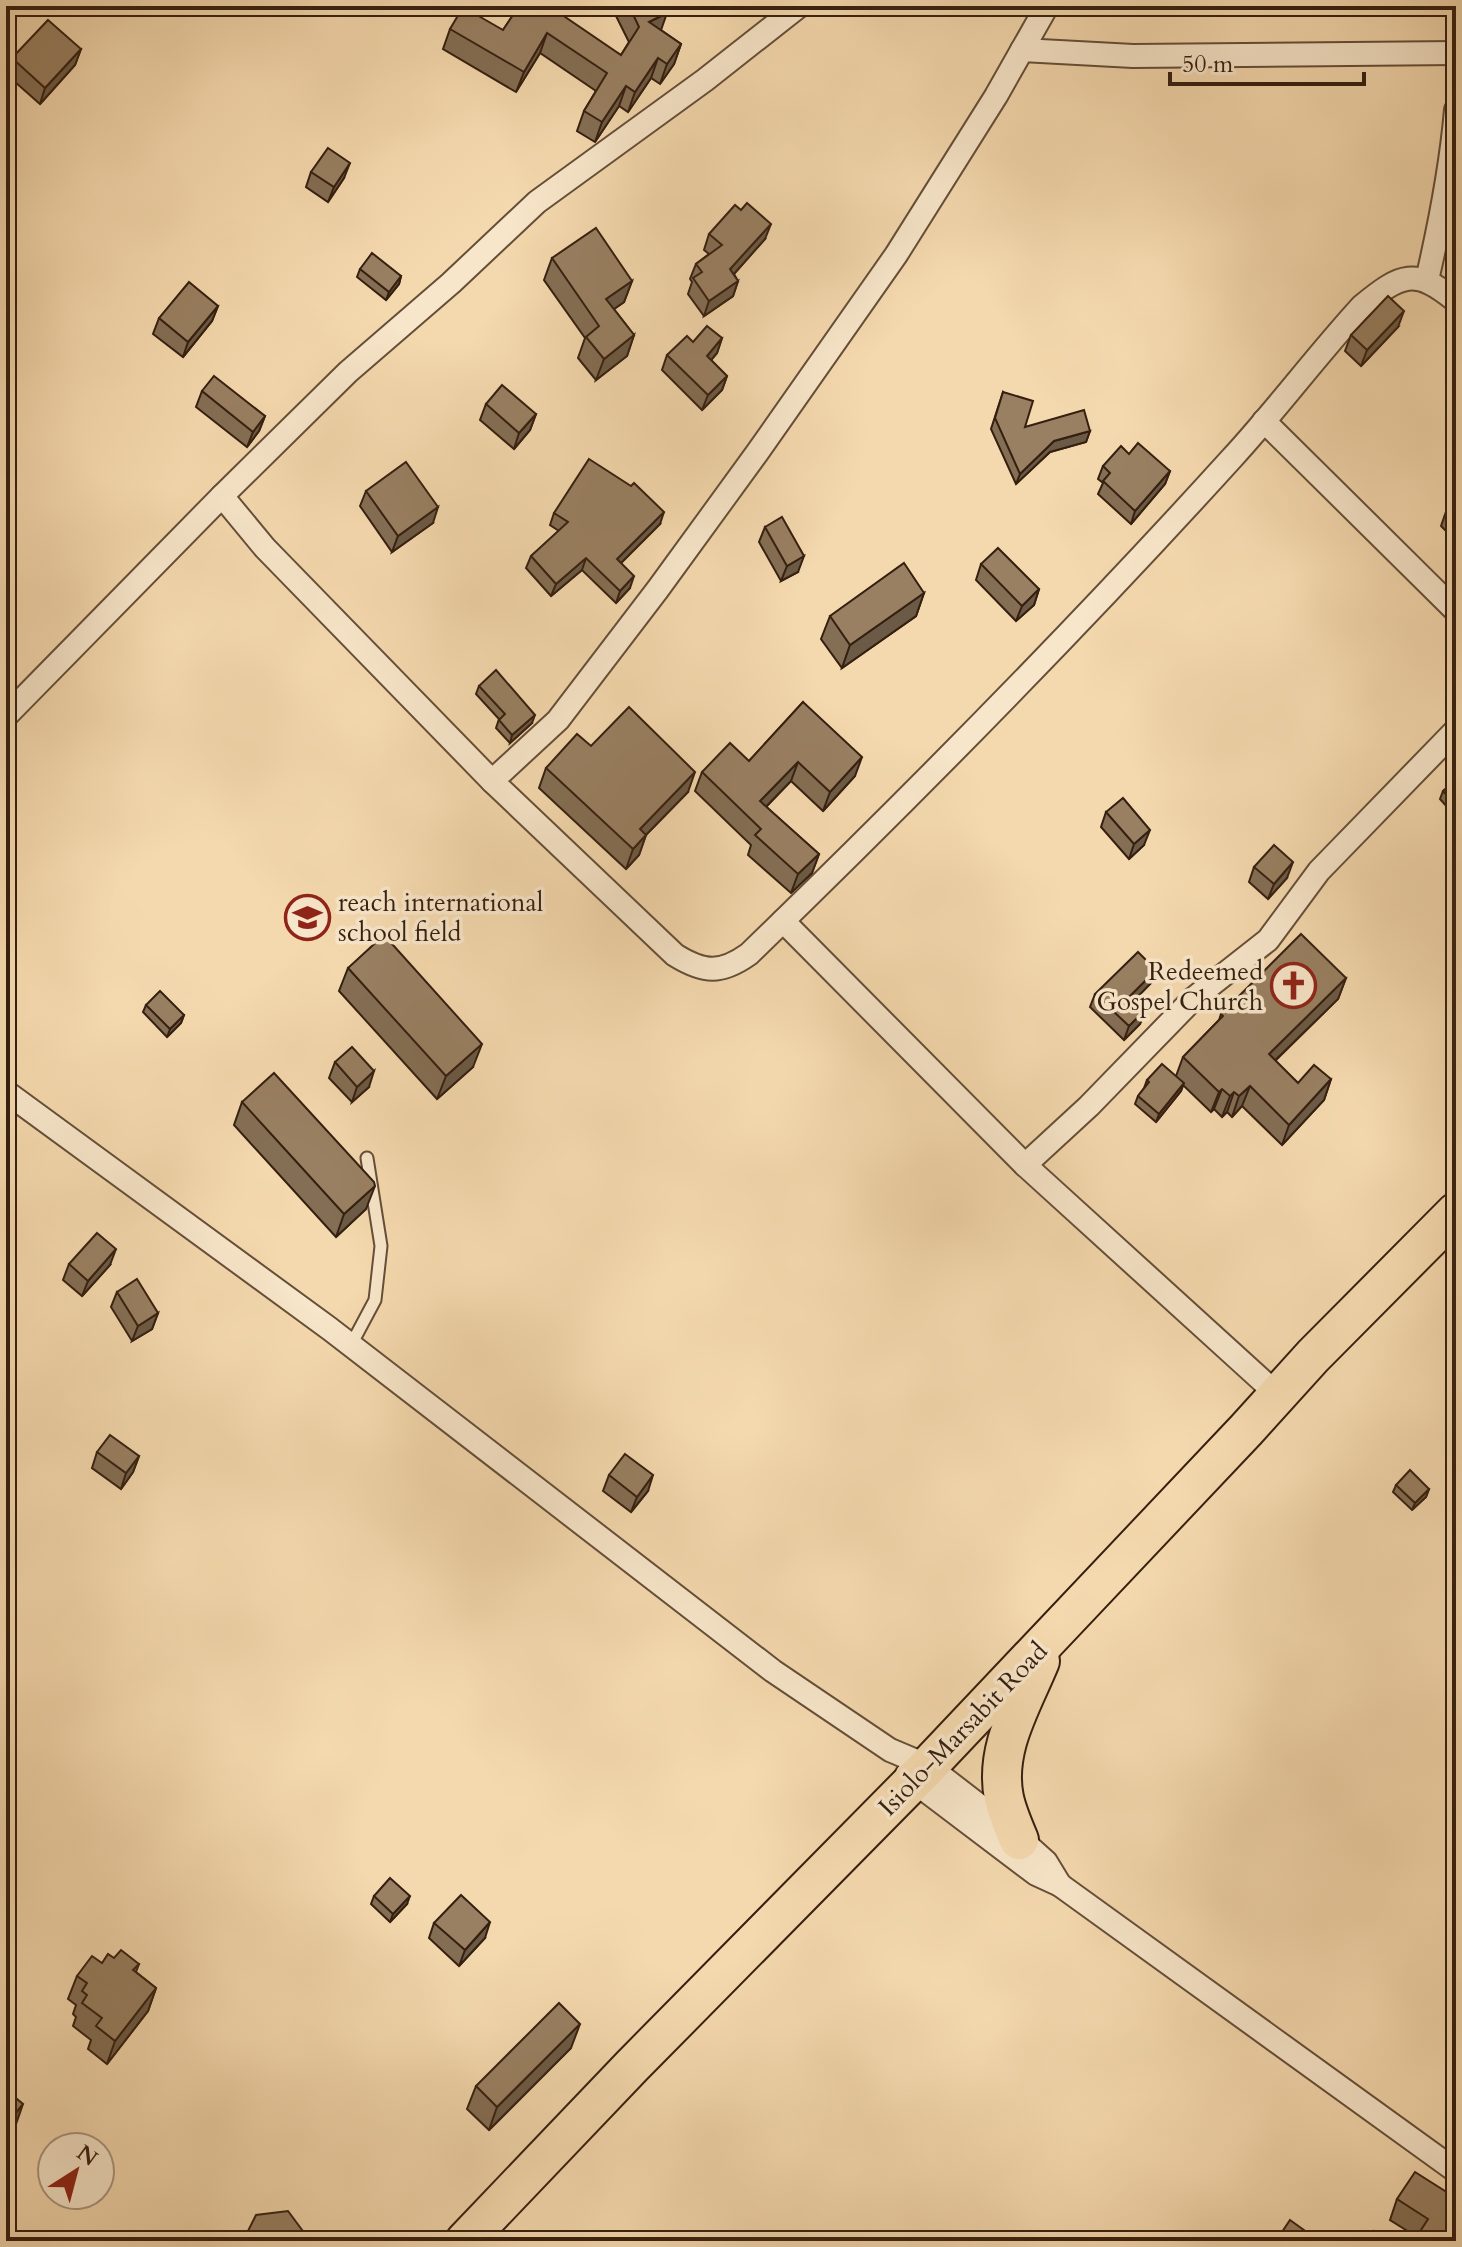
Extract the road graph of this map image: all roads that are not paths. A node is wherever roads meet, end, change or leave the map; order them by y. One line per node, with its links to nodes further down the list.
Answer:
1 (799, 6): 9 (street)
2 (1047, 6): 3 (street)
3 (1022, 50): 4 (street); 13 (street)
4 (1456, 53)
5 (1456, 110): 6 (street)
6 (1427, 280): 7 (street); 8 (street)
7 (1456, 301)
8 (1264, 421): 10 (street); 14 (street)
9 (222, 496): 11 (street); 13 (street)
10 (1456, 611)
11 (6, 716)
12 (1456, 730): 17 (street)
13 (492, 781): 14 (street)
14 (783, 921): 17 (street)
15 (6, 1092): 19 (street)
16 (367, 1158): 19 (lane)
17 (1025, 1165): 20 (street)
18 (1456, 1212): 20 (highway, Isiolo-Marsabit Road)
19 (351, 1345): 22 (street)
20 (1278, 1395): 21 (highway, Isiolo-Marsabit Road)
21 (1048, 1640): 22 (highway, Isiolo-Marsabit Road); 23 (highway)
22 (920, 1773): 23 (street); 24 (street); 26 (highway, Isiolo-Marsabit Road)
23 (1019, 1840): 24 (street)
24 (1060, 1885): 25 (street)
25 (1456, 2171)
26 (465, 2241)

